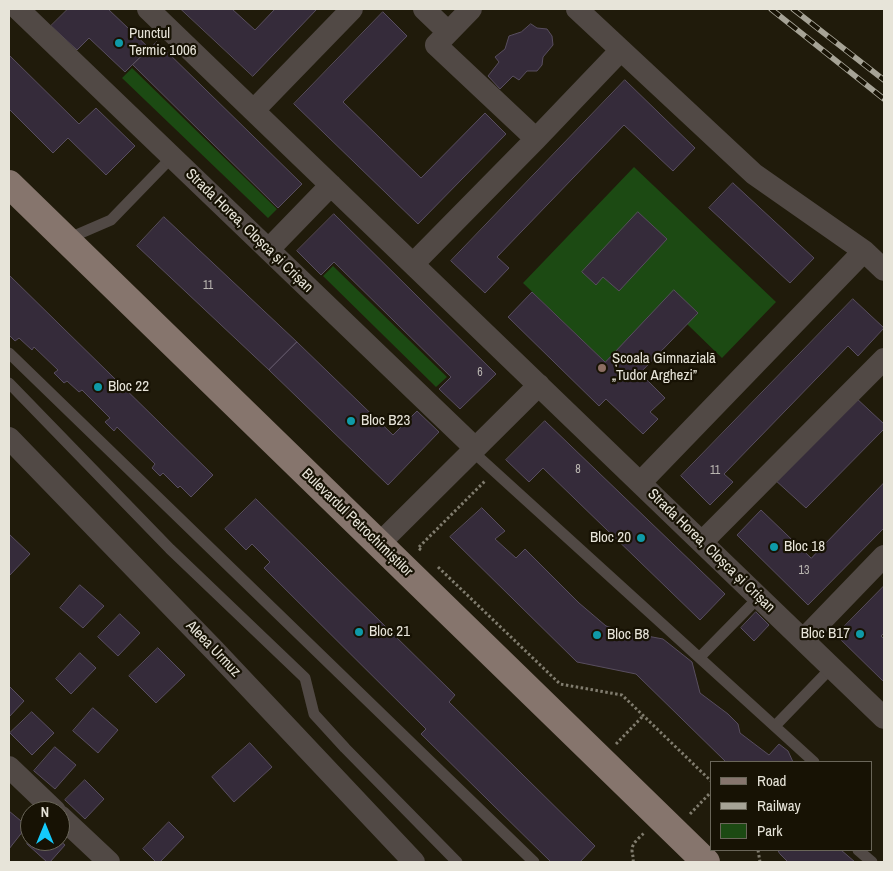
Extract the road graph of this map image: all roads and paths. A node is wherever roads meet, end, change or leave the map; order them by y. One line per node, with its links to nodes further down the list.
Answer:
1 (148, 9): 9 (street, Strada Horea, Cloșca și Crișan)
2 (352, 9): 9 (street)
3 (424, 9): 7 (street)
4 (471, 9): 7 (street)
5 (577, 9): 8 (street)
6 (23, 11): 11 (street, Strada Horea, Cloșca și Crișan)
7 (448, 32): 10 (street)
8 (621, 50): 10 (street); 16 (street)
9 (254, 110): 13 (street, Strada Horea, Cloșca și Crișan)
10 (536, 139): 17 (street)
11 (172, 157): 14 (lane); 15 (street, Strada Horea, Cloșca și Crișan)
12 (9, 184): 14 (main road, Bulevardul Petrochimiștilor)
13 (332, 185): 15 (street); 17 (street, Strada Horea, Cloșca și Crișan)
14 (66, 240): 28 (main road, Bulevardul Petrochimiștilor)
15 (269, 250): 24 (street, Strada Horea, Cloșca și Crișan)
16 (864, 251): 18 (street); 26 (street)
17 (414, 264): 22 (street, Strada Horea, Cloșca și Crișan)
18 (884, 270)
19 (9, 353): 52 (lane)
20 (884, 360): 27 (street)
21 (9, 383): 51 (lane)
22 (538, 384): 24 (street); 26 (street, Strada Horea, Cloșca și Crișan)
23 (9, 438): 50 (street, Aleea Urmuz)
24 (474, 449): 25 (lane); 28 (street)
25 (495, 471): 29 (path); 34 (lane)
26 (640, 483): 27 (street, Strada Horea, Cloșca și Crișan)
27 (702, 542): 32 (street, Strada Horea, Cloșca și Crișan)
28 (379, 544): 46 (main road, Bulevardul Petrochimiștilor)
29 (425, 554)
30 (884, 556): 33 (street)
31 (432, 561): 36 (path)
32 (759, 597): 33 (street, Strada Horea, Cloșca și Crișan); 34 (lane)
33 (803, 640): 35 (street, Strada Horea, Cloșca și Crișan)
34 (700, 657): 38 (lane)
35 (832, 667): 37 (street, Strada Horea, Cloșca și Crișan); 38 (lane)
36 (643, 716): 39 (path); 42 (path)
37 (884, 718)
38 (775, 726): 40 (lane)
39 (610, 751)
40 (813, 761)
41 (9, 767): 44 (street)
42 (710, 780)
43 (710, 793): 45 (path)
44 (45, 801)
45 (688, 815)
46 (659, 816): 53 (path); 54 (main road, Bulevardul Petrochimiștilor)
47 (70, 825): 49 (street)
48 (859, 851): 55 (lane)
49 (109, 862)
50 (414, 862)
51 (458, 862)
52 (534, 862)
53 (633, 862)
54 (706, 862)
55 (872, 862)

